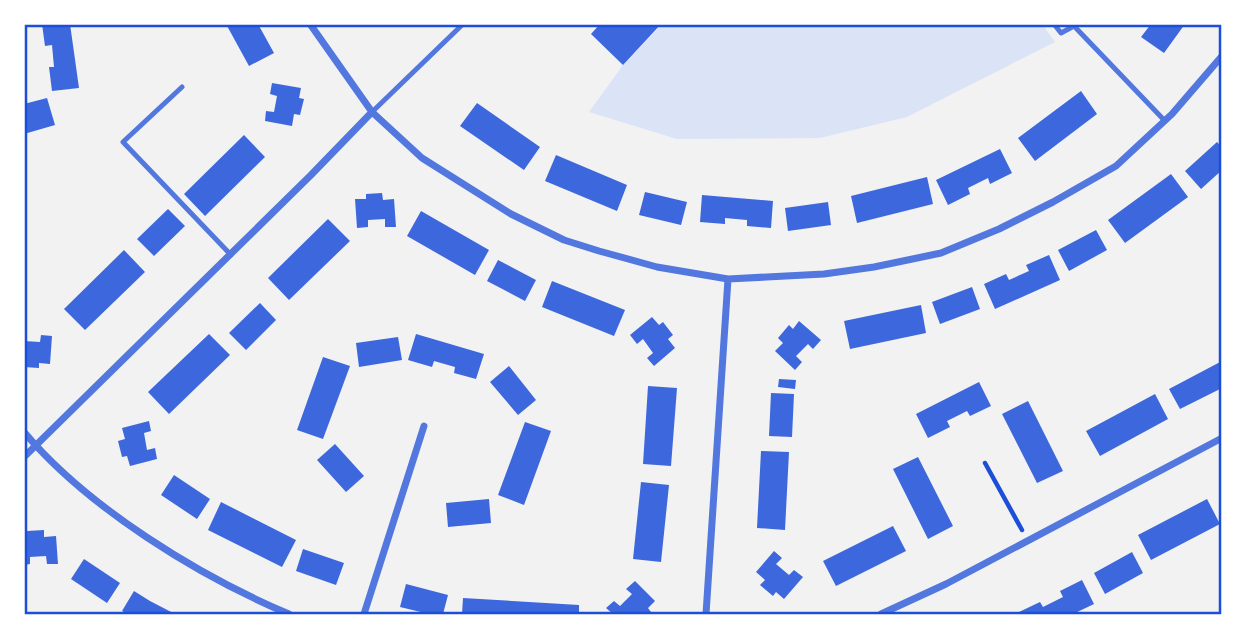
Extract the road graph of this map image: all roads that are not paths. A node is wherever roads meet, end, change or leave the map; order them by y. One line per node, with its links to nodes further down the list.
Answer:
1 (310, 24): 6 (street)
2 (463, 24): 6 (lane)
3 (1054, 24): 7 (lane)
4 (1222, 56): 7 (street)
5 (182, 87): 8 (lane)
6 (372, 113): 8 (street); 9 (street)
7 (1165, 121): 9 (street)
8 (231, 255): 13 (street)
9 (728, 279): 17 (street)
10 (424, 426): 16 (street)
11 (24, 432): 13 (street)
12 (1222, 438): 18 (street)
13 (36, 446): 14 (street); 15 (street)
14 (24, 457)
15 (289, 614)
16 (364, 614)
17 (706, 614)
18 (881, 614)

